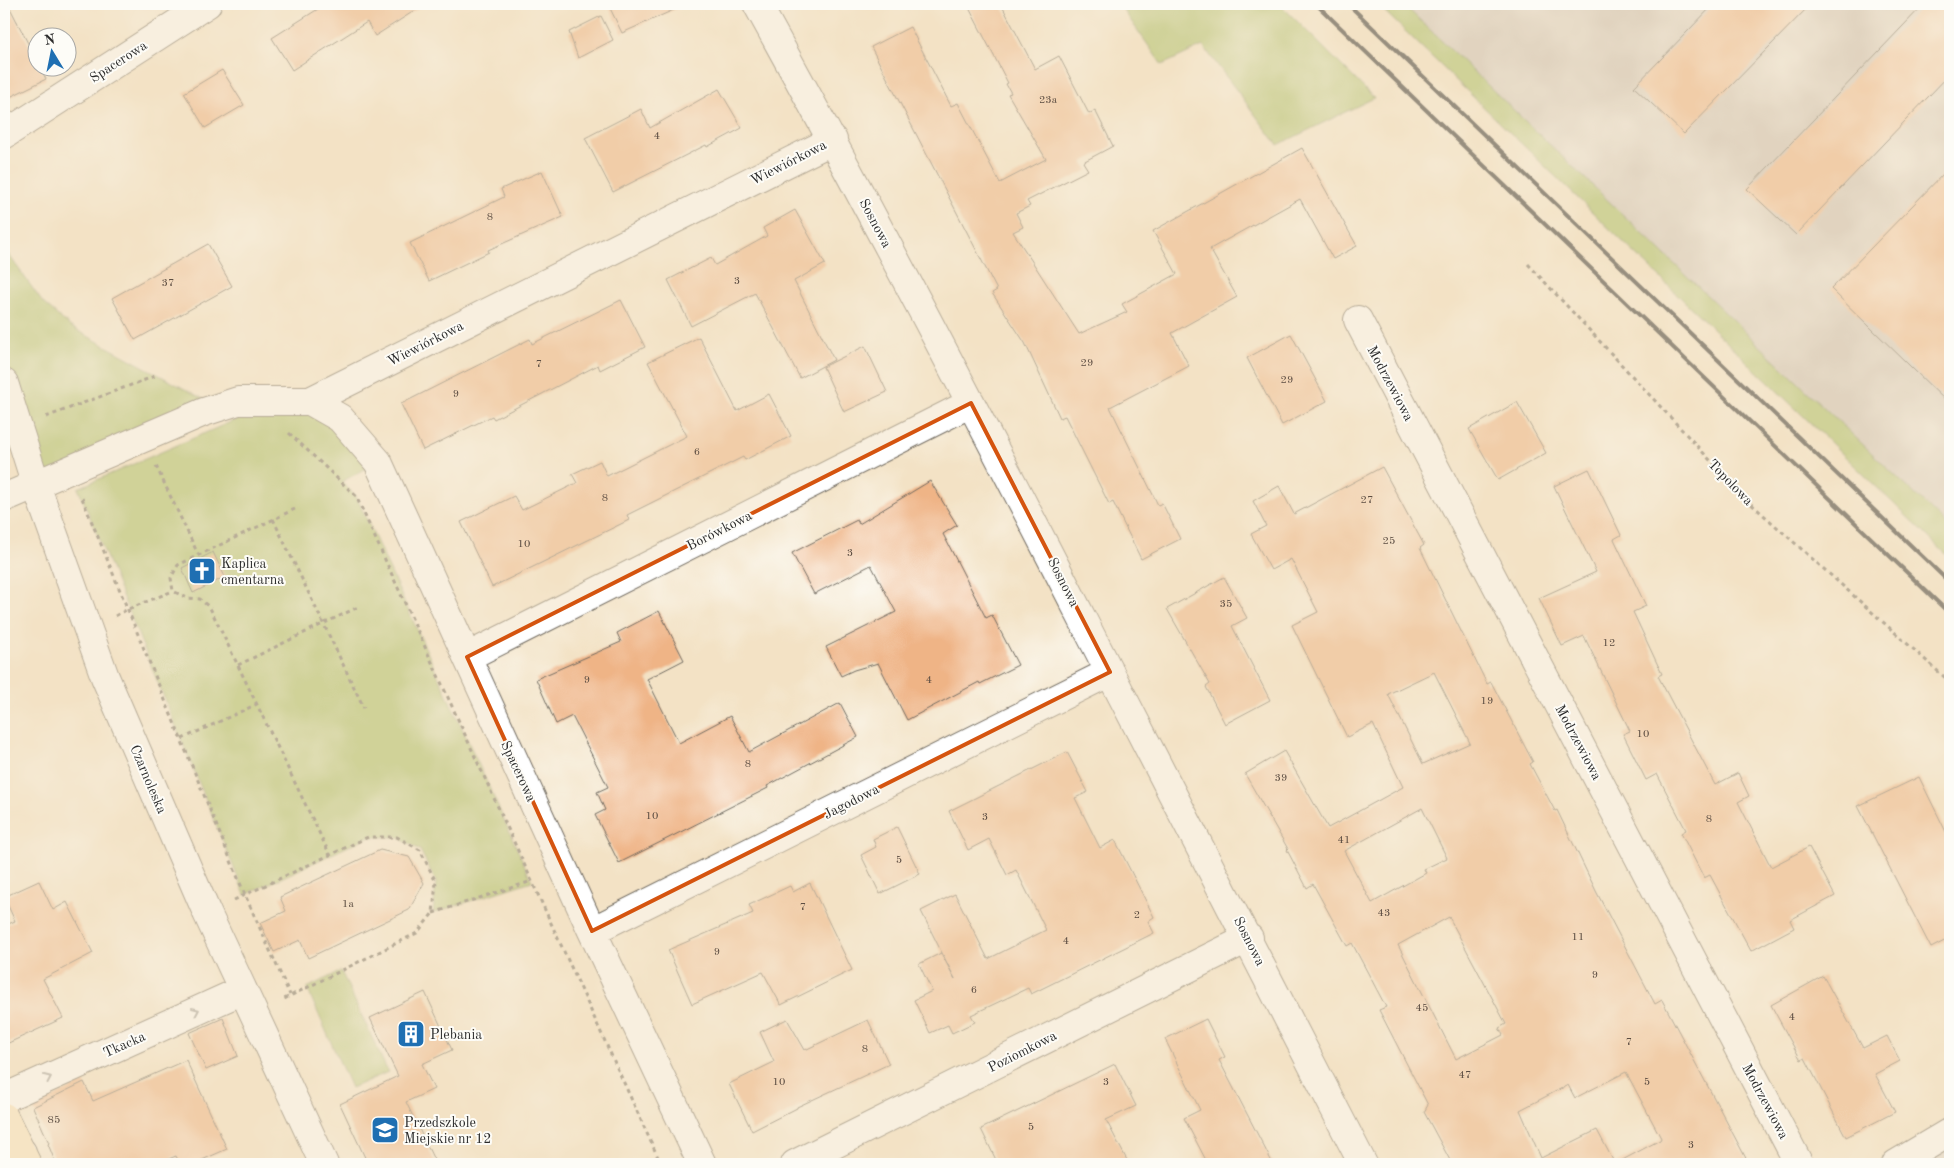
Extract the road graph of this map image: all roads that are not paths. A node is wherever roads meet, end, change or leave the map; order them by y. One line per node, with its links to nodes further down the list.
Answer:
1 (207, 4): 3 (street, Spacerowa)
2 (757, 4): 4 (street, Sosnowa)
3 (4, 135)
4 (832, 140): 7 (street, Wiewiórkowa); 8 (street, Sosnowa)
5 (1358, 320): 24 (street, Modrzewiowa)
6 (4, 382): 9 (street, Czarnoleska)
7 (310, 401): 9 (street, Wiewiórkowa); 11 (street, Spacerowa)
8 (971, 403): 11 (street, Borówkowa); 12 (street, Sosnowa)
9 (36, 485): 10 (street, Wiewiórkowa); 15 (street, Czarnoleska)
10 (4, 498)
11 (467, 658): 13 (street, Spacerowa)
12 (1110, 672): 13 (street, Jagodowa); 14 (street, Sosnowa)
13 (592, 931): 21 (street, Spacerowa)
14 (1249, 938): 22 (street, Poziomkowa); 23 (street, Sosnowa)
15 (249, 1002): 16 (street, Tkacka, one-way to 15); 20 (street, Czarnoleska)
16 (4, 1098)
17 (4, 1117): 19 (street)
18 (1950, 1132): 25 (street)
19 (19, 1160)
20 (324, 1164)
21 (702, 1164)
22 (796, 1164)
23 (1363, 1164)
24 (1799, 1164)
25 (1896, 1164)

